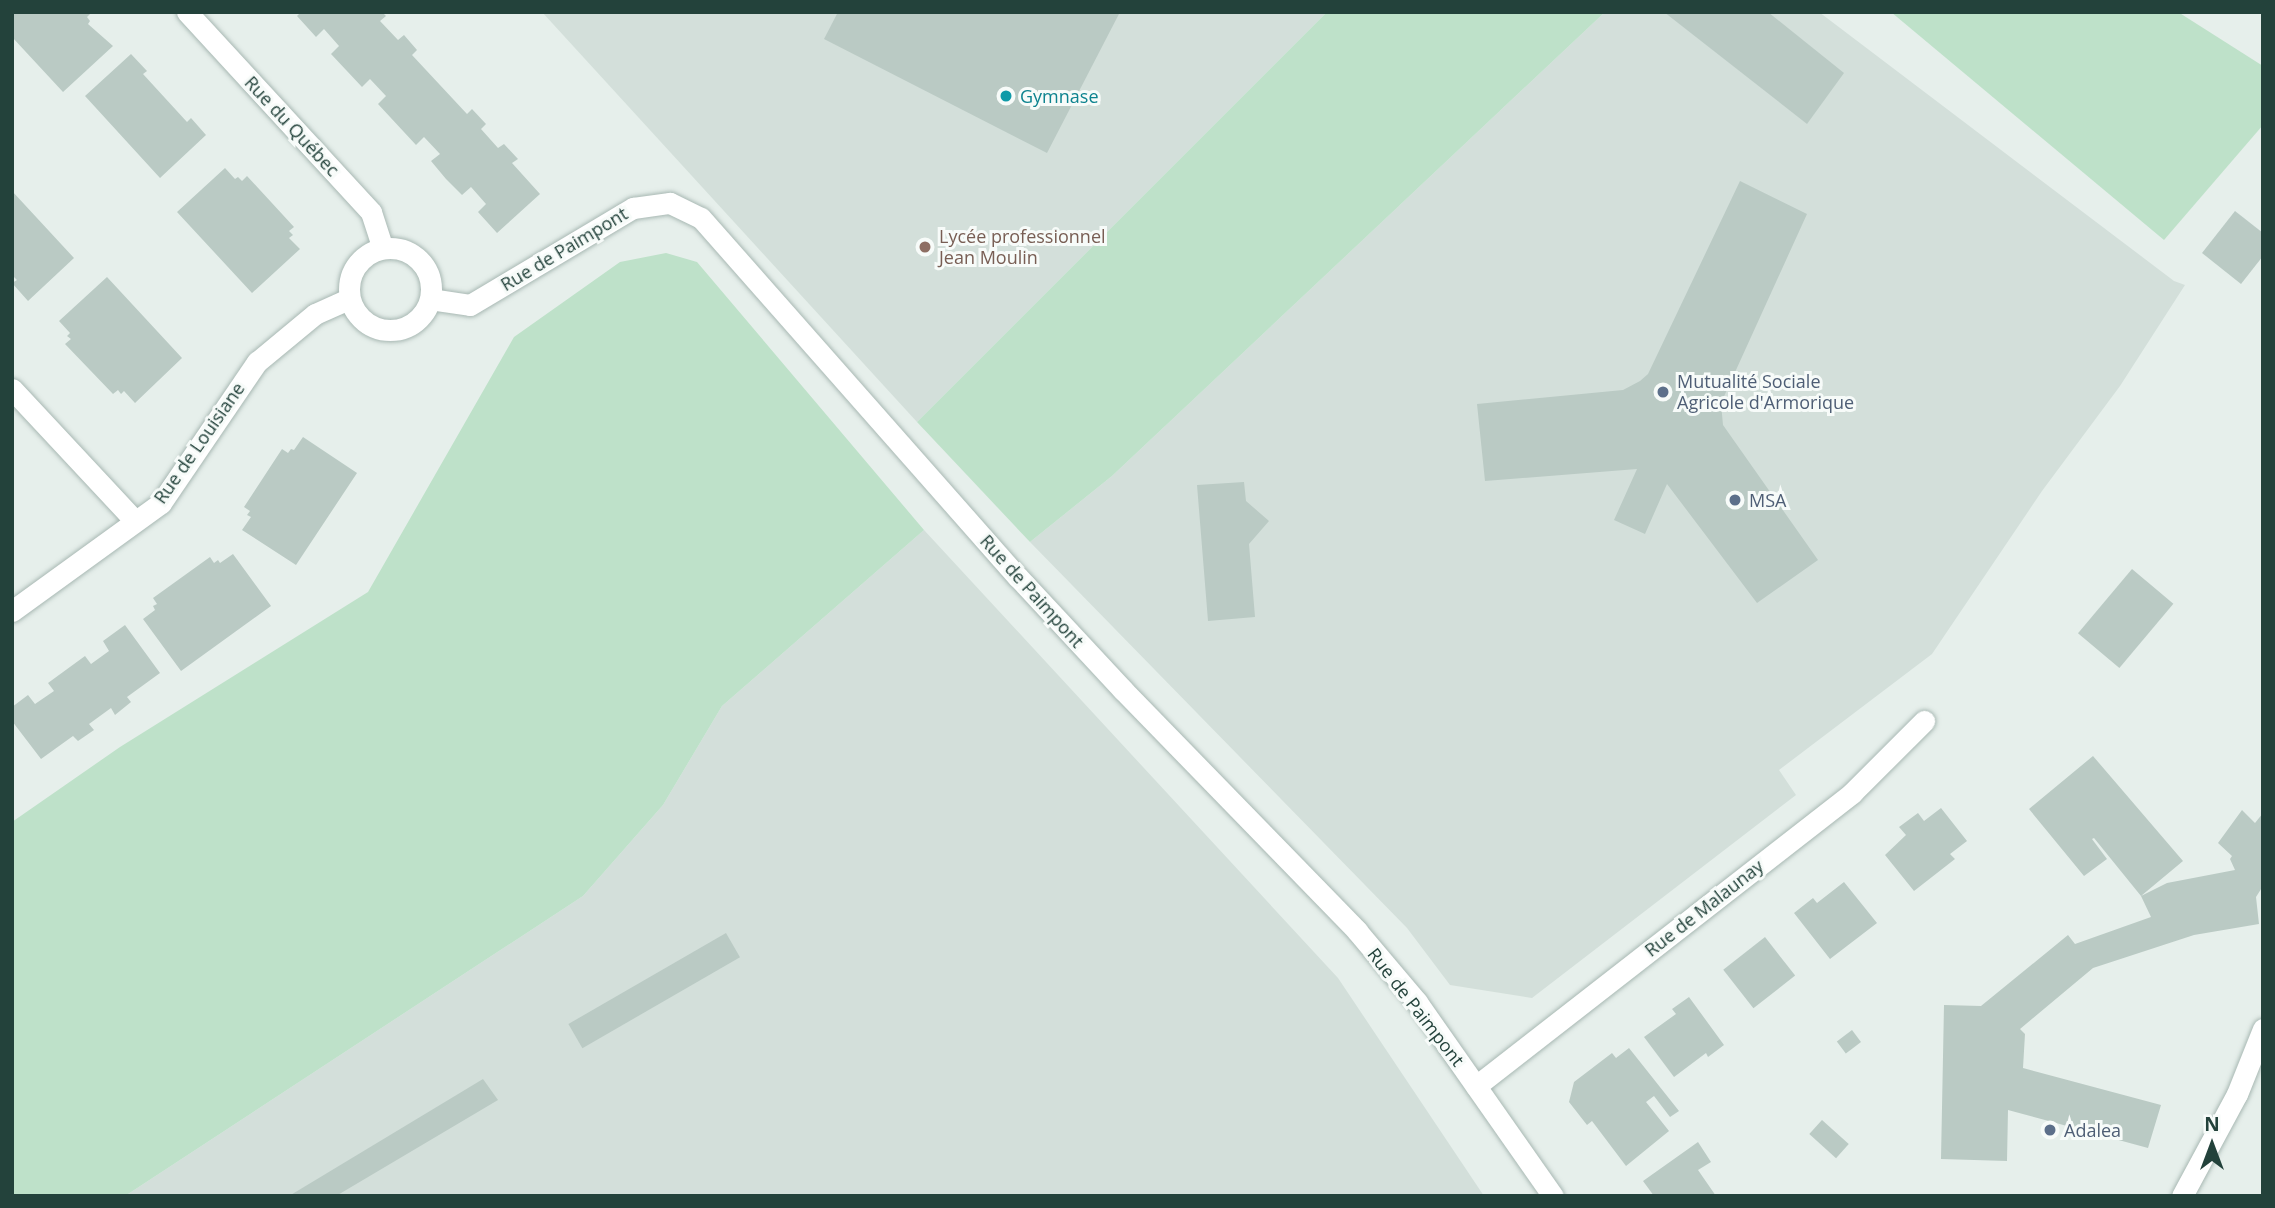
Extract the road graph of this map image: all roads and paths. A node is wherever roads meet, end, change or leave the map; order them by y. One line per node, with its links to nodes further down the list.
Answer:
1 (187, 12): 2 (street, Rue du Québec)
2 (383, 248): 3 (street); 4 (street)
3 (349, 299): 4 (street); 6 (street, Rue de Louisiane)
4 (430, 299): 10 (street, Rue de Paimpont)
5 (12, 389): 6 (street)
6 (135, 521): 7 (street, Rue de Louisiane)
7 (12, 611)
8 (1924, 722): 10 (street, Rue de Malaunay)
9 (2263, 1029): 12 (street)
10 (1476, 1086): 11 (street, Rue de Paimpont)
11 (1553, 1196)
12 (2182, 1196)

